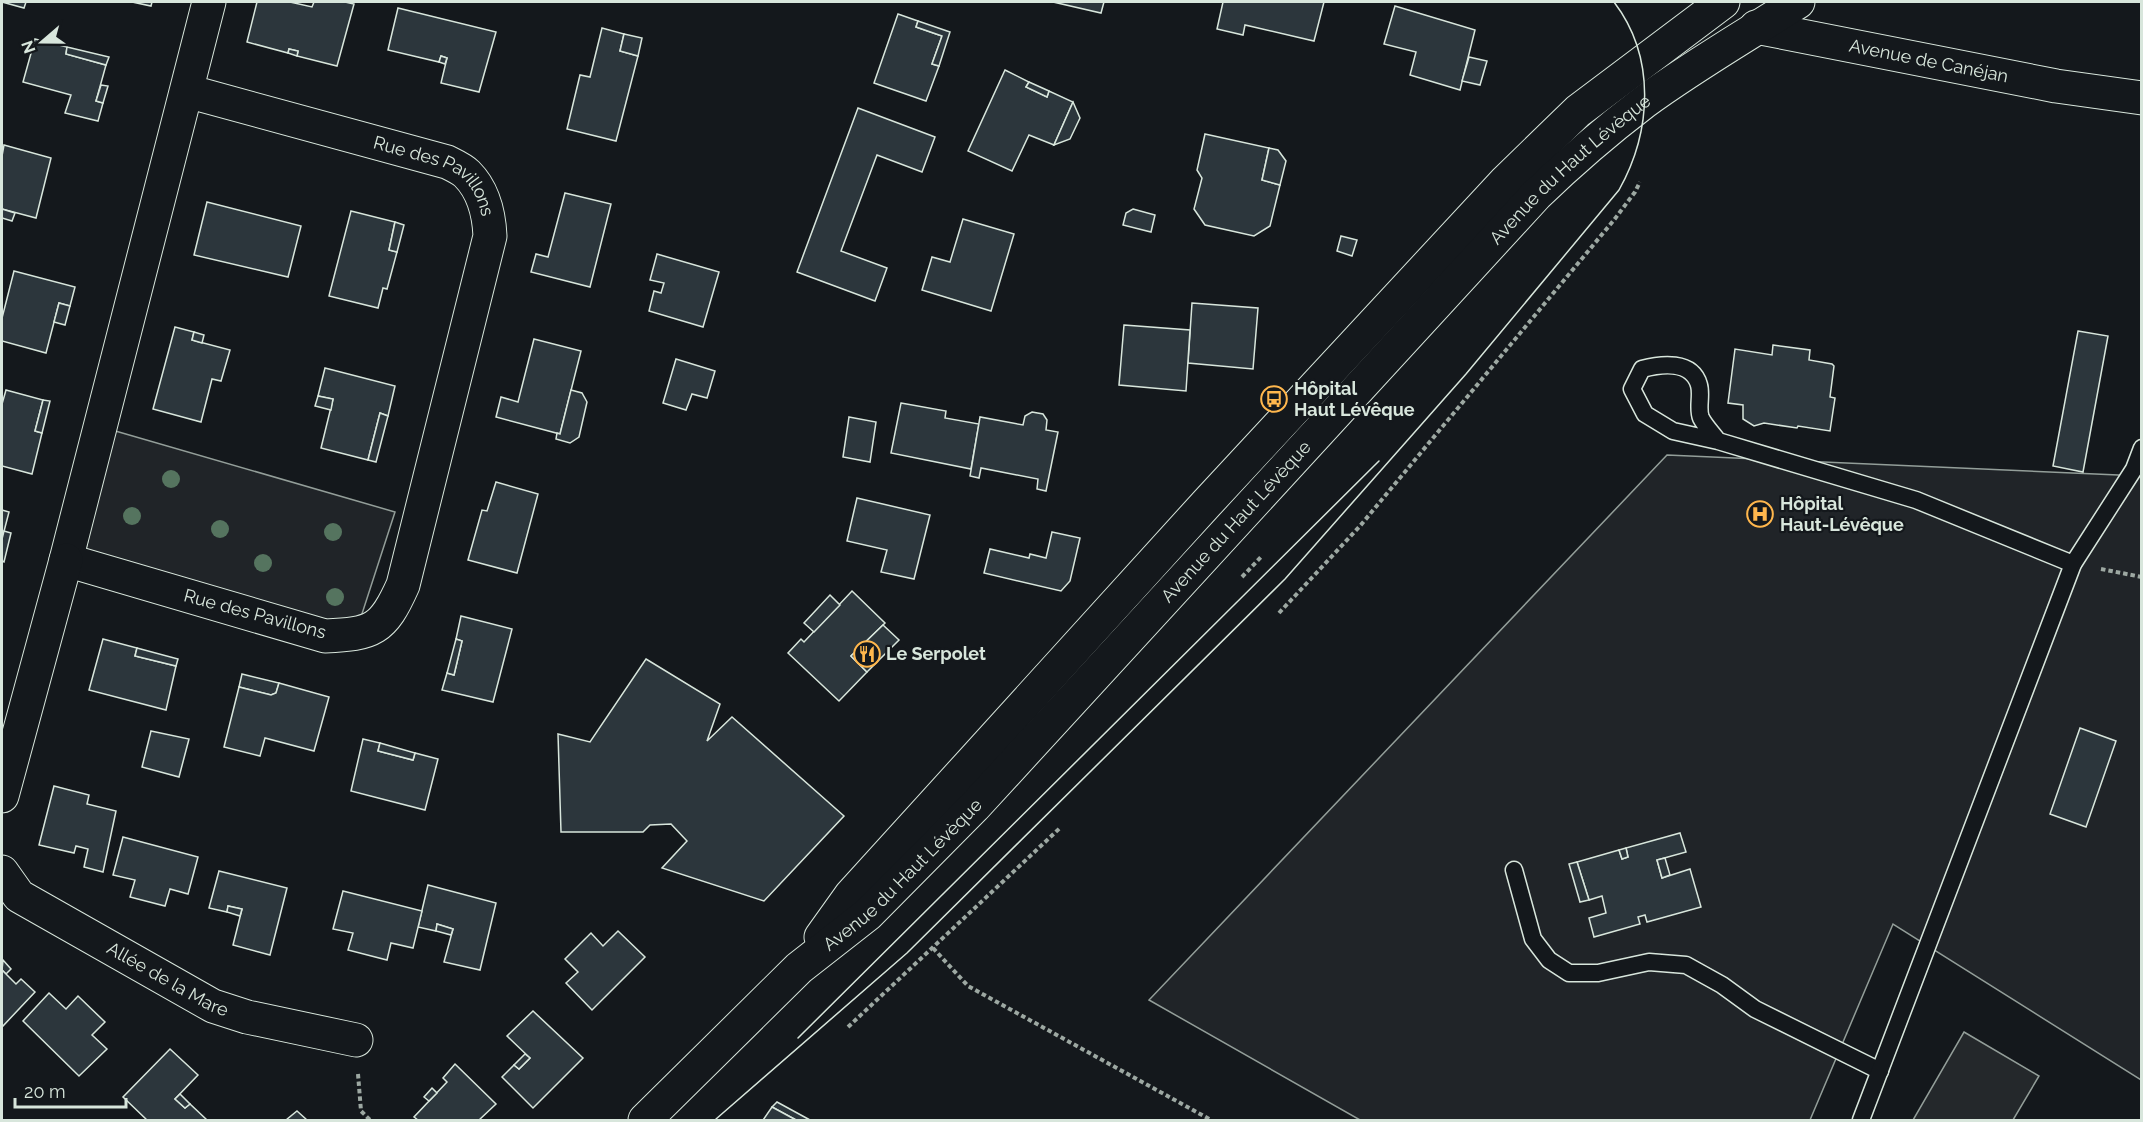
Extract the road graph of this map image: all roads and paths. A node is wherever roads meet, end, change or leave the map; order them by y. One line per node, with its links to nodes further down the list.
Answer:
1 (209, 2): 5 (main road)
2 (1723, 2): 4 (main road, Avenue de Canéjan); 21 (main road, Avenue du Haut Lévèque)
3 (1798, 2): 4 (main road, Avenue du Haut Lévèque)
4 (1756, 27): 6 (main road, Avenue de Canéjan); 21 (main road, Avenue du Haut Lévèque)
5 (187, 91): 11 (main road); 11 (main road, Rue des Pavillons)
6 (2142, 98)
7 (1640, 182): 15 (path)
8 (1718, 441): 8 (lane); 12 (lane)
9 (2142, 448): 12 (lane)
10 (1262, 556): 13 (path)
11 (66, 560): 16 (main road)
12 (2073, 564): 14 (path); 24 (lane)
13 (1242, 577)
14 (2142, 577)
15 (1279, 613)
16 (2, 796)
17 (1061, 827): 20 (path)
18 (1514, 870): 24 (lane)
19 (2, 872): 23 (main road, Allée de la Mare)
20 (933, 948): 22 (path); 27 (path)
21 (799, 968): 26 (main road, Avenue du Haut Lévèque)
22 (848, 1027)
23 (356, 1040): 25 (path)
24 (1880, 1071): 28 (lane)
25 (370, 1120)
26 (645, 1120)
27 (1211, 1120)
28 (1861, 1120)

